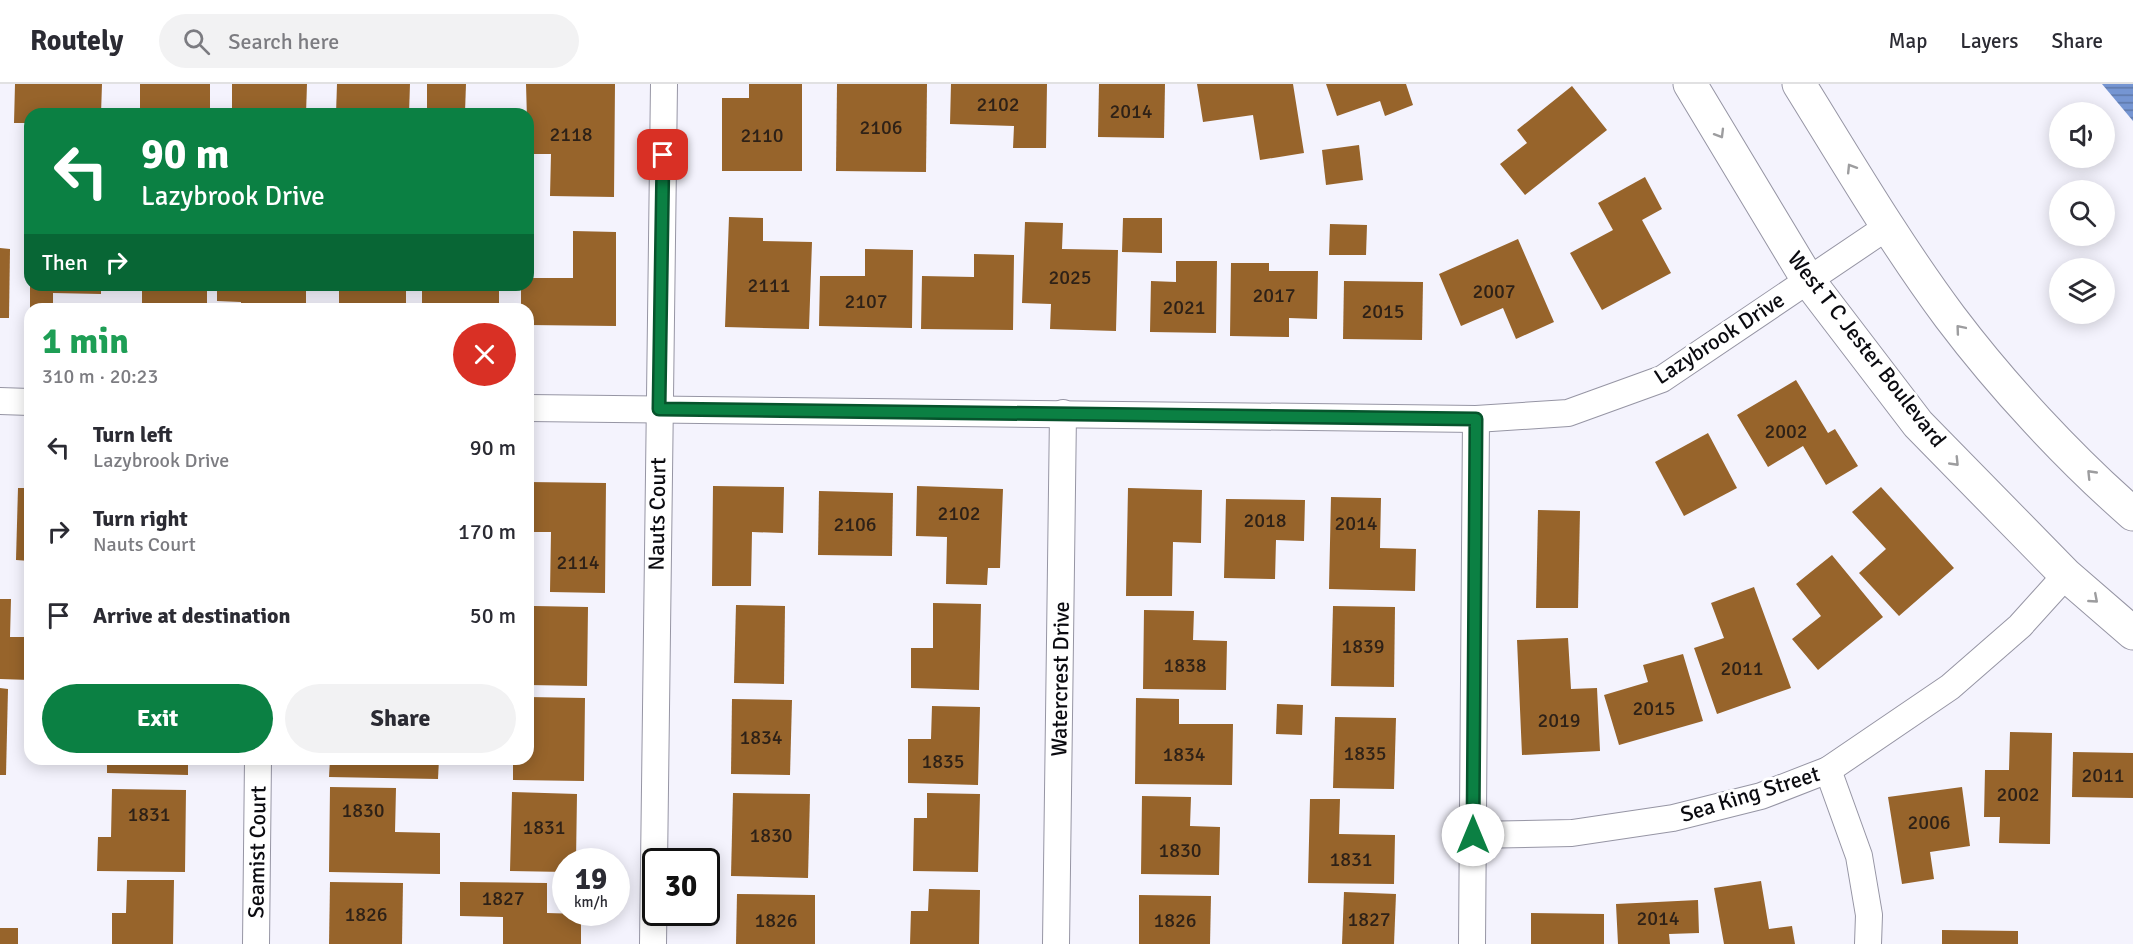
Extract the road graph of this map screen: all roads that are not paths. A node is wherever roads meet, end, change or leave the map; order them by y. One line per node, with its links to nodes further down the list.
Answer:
1 (664, 84): 9 (street, Nauts Court)
2 (1690, 84): 5 (main road, West T C Jester Boulevard, one-way to 5)
3 (1799, 84): 4 (main road, one-way to 3)
4 (1887, 227): 5 (street, Lazybrook Drive); 12 (main road, one-way to 4)
5 (1808, 280): 11 (street, Lazybrook Drive); 13 (main road, West T C Jester Boulevard, one-way to 13)
6 (0, 401): 7 (street)
7 (24, 402)
8 (534, 408): 9 (street, Lazybrook Drive)
9 (659, 409): 10 (street, Lazybrook Drive); 19 (street, Nauts Court)
10 (1063, 414): 11 (street, Lazybrook Drive); 20 (street, Watercrest Drive)
11 (1476, 419): 17 (street)
12 (2133, 514)
13 (2066, 575): 14 (main road, West T C Jester Boulevard, one-way to 14); 16 (street, Sea King Street)
14 (2133, 633)
15 (258, 765): 18 (street, Seamist Court)
16 (1828, 770): 17 (street, Sea King Street); 22 (street)
17 (1473, 835): 21 (street)
18 (256, 944)
19 (653, 944)
20 (1056, 944)
21 (1472, 944)
22 (1868, 944)

